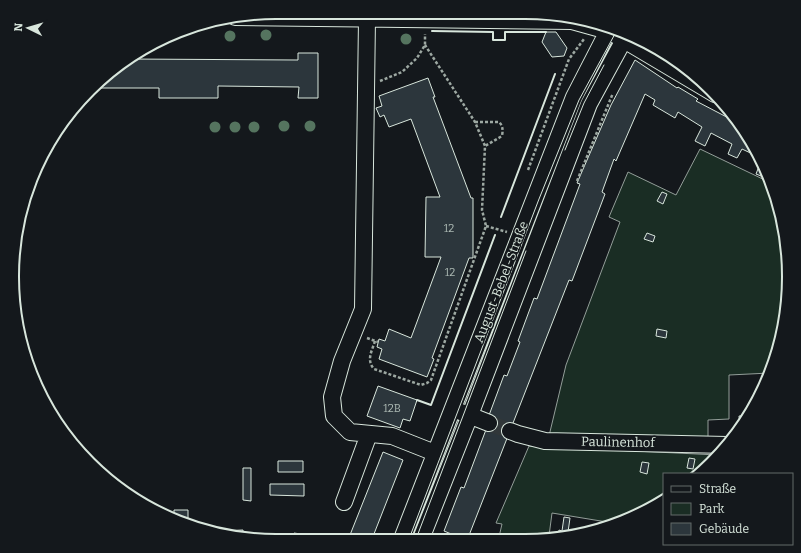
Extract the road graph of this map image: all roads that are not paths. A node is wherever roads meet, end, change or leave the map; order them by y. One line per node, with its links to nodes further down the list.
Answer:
1 (367, 19): 2 (street); 13 (street)
2 (424, 19)
3 (424, 19): 4 (street)
4 (554, 21)
5 (607, 33): 9 (street, August-Bebel-Straße)
6 (624, 40): 10 (street, August-Bebel-Straße)
7 (637, 46): 8 (street)
8 (685, 75)
9 (452, 408): 10 (street); 15 (street, August-Bebel-Straße)
10 (470, 415): 11 (street); 18 (street, August-Bebel-Straße)
11 (489, 422)
12 (510, 431): 14 (street, Paulinenhof)
13 (369, 434): 15 (street); 16 (street)
14 (719, 445)
15 (435, 453): 17 (street, August-Bebel-Straße)
16 (344, 502)
17 (404, 534)
18 (423, 534)

